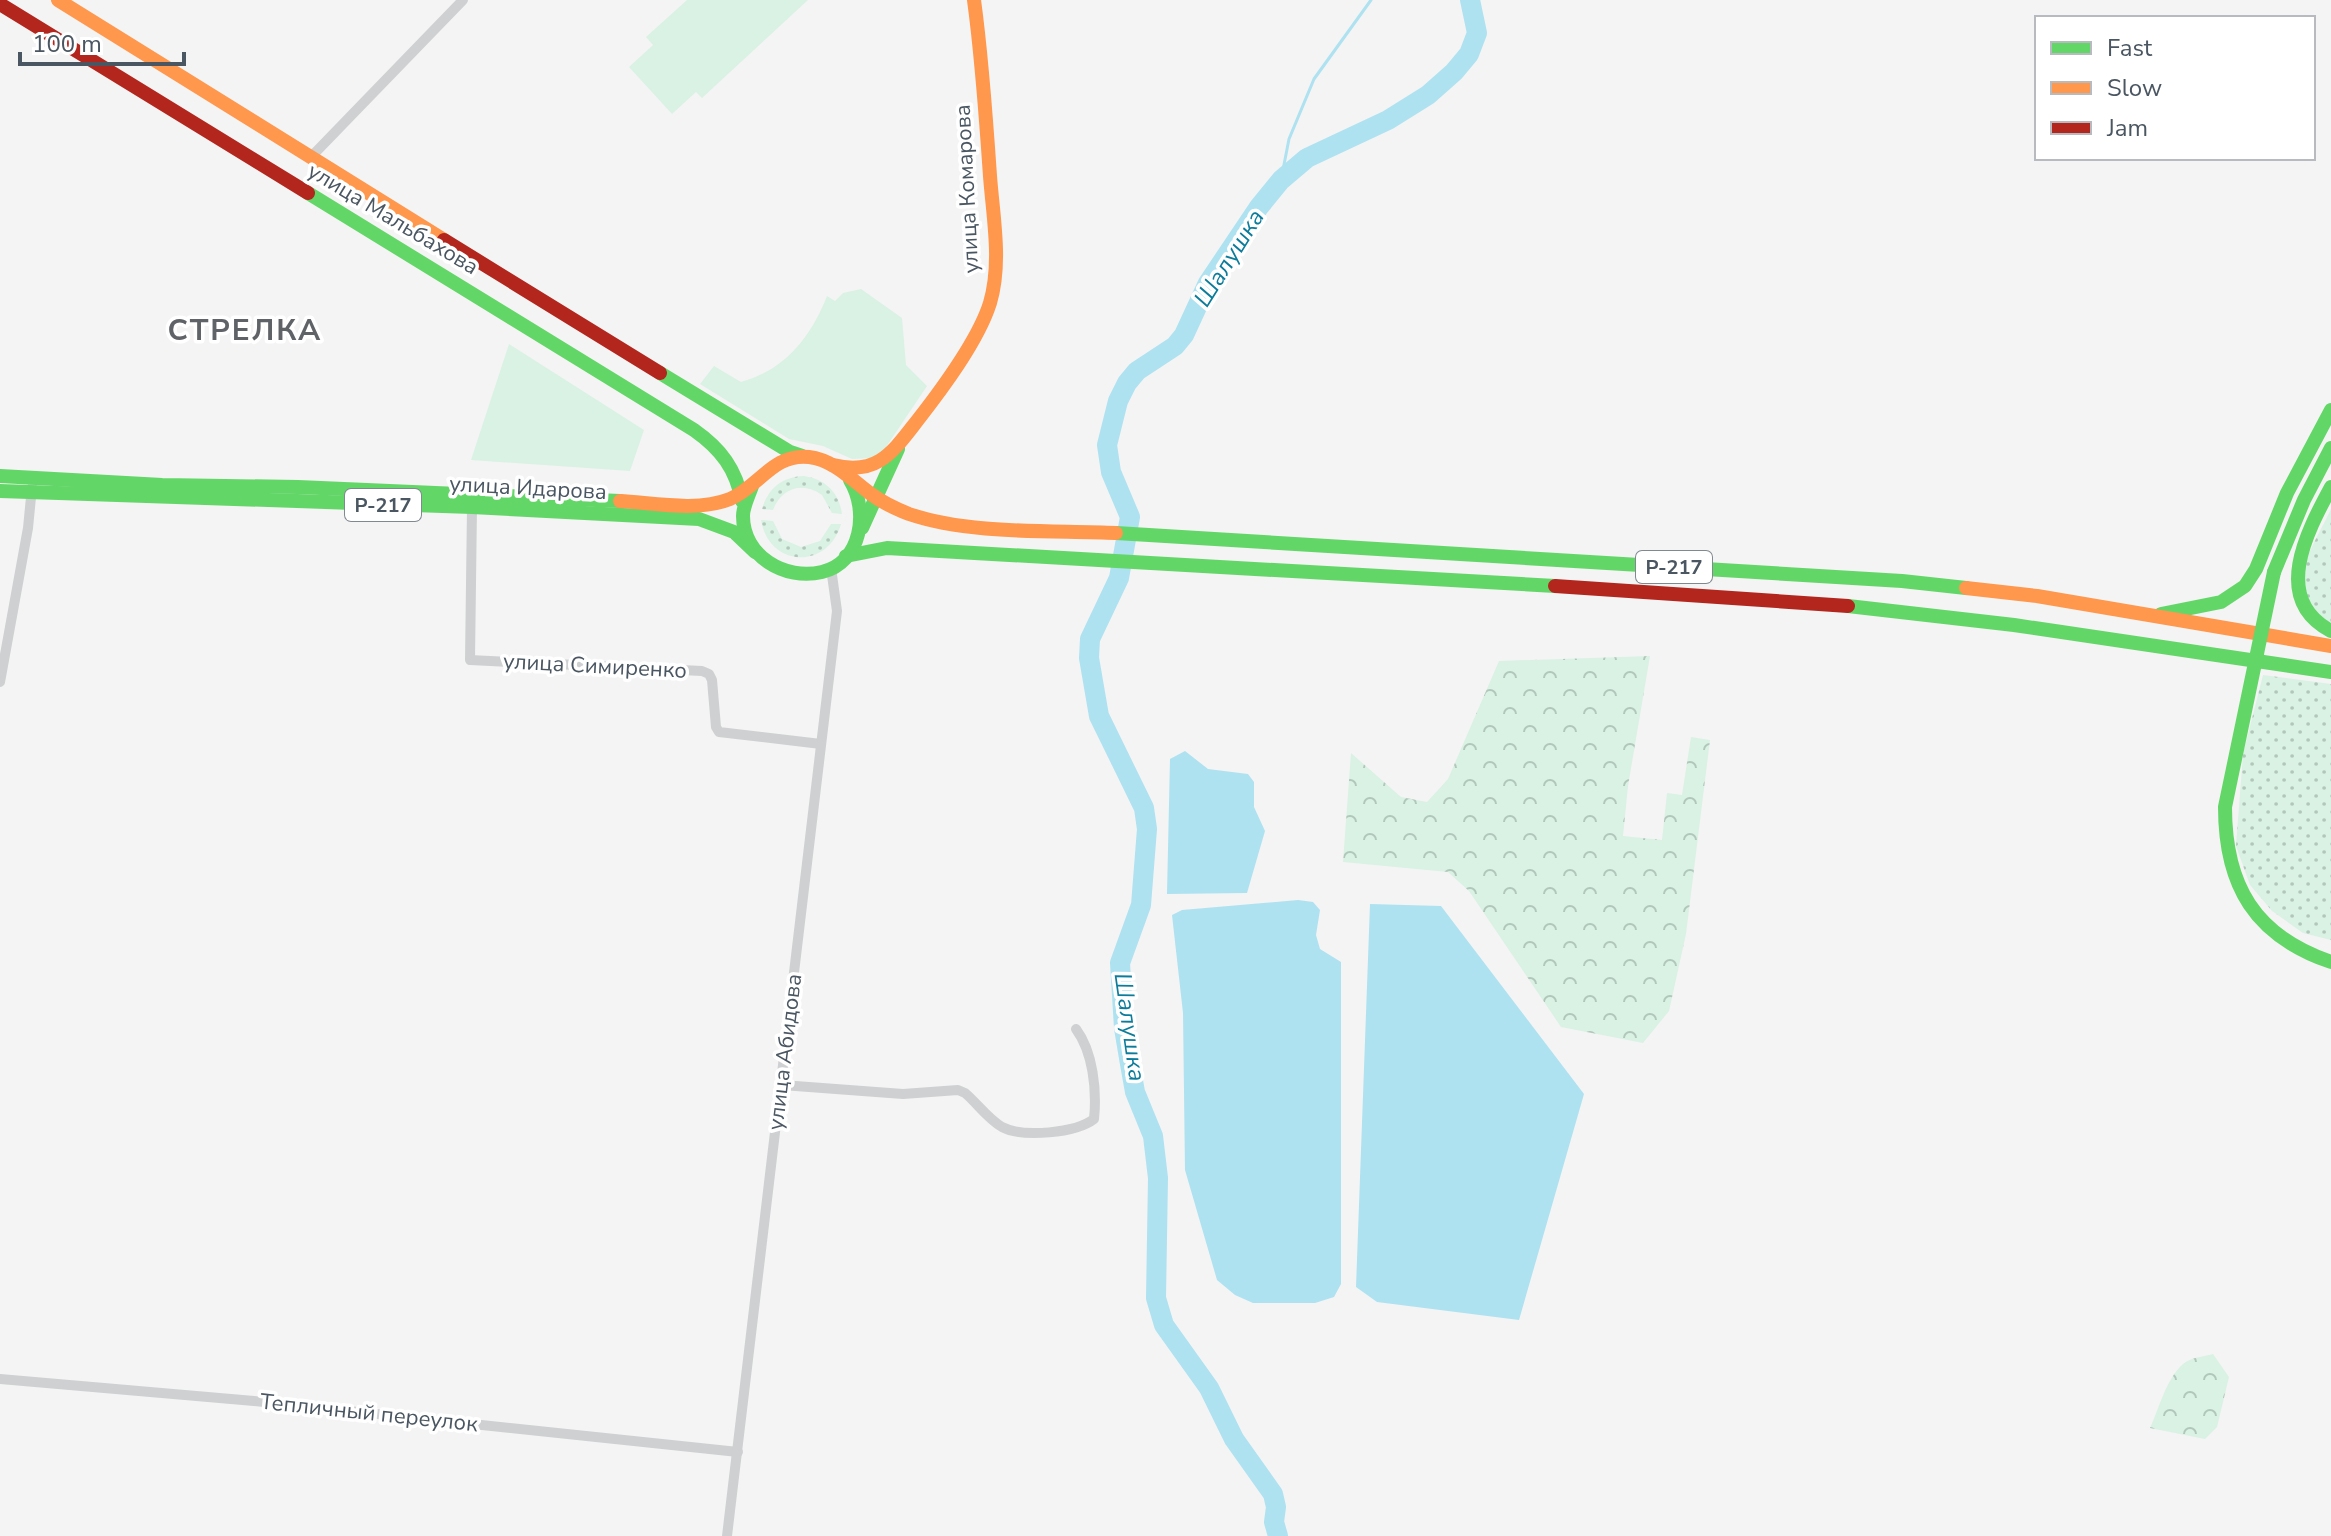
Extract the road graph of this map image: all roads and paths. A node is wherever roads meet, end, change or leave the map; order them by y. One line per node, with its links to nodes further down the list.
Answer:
1 (58, 0): 5 (main road, улица Мальбахова)
2 (463, 0): 5 (street)
3 (974, 0): 7 (main road, улица Комарова)
4 (0, 4): 16 (main road, улица Мальбахова)
5 (310, 158): 9 (main road, улица Мальбахова)
6 (2331, 410): 24 (main road)
7 (899, 445): 10 (main road); 17 (main road)
8 (2331, 448): 30 (main road, bridge)
9 (802, 456): 10 (main road); 11 (main road)
10 (838, 468): 17 (main road); 20 (main road)
11 (760, 475): 16 (main road); 19 (main road)
12 (0, 476): 13 (main road, улица Идарова)
13 (32, 485): 15 (main road, улица Идарова / Р-217); 16 (main road, улица Идарова / Р-217); 18 (main road, улица Идарова / Р-217); 28 (street)
14 (2331, 487): 25 (main road)
15 (0, 491)
16 (740, 492): 19 (main road, улица Мальбахова)
17 (876, 498): 20 (main road); 24 (main road, Р-217)
18 (472, 507): 21 (main road, улица Идарова / Р-217); 29 (street, улица Симиренко)
19 (743, 511): 21 (main road)
20 (856, 541): 22 (main road)
21 (755, 552): 23 (main road, Р-217)
22 (846, 556): 23 (main road, Р-217); 27 (main road, Р-217)
23 (831, 568): 29 (street, улица Абидова)
24 (2155, 615): 26 (main road, Р-217)
25 (2331, 631)
26 (2331, 646)
27 (2331, 672)
28 (0, 682)
29 (821, 744): 32 (street, улица Абидова)
30 (2331, 962)
31 (1076, 1029): 32 (street)
32 (782, 1085): 34 (street, улица Абидова)
33 (0, 1379): 34 (street, Тепличный переулок)
34 (738, 1452): 35 (street, улица Абидова)
35 (727, 1536)

